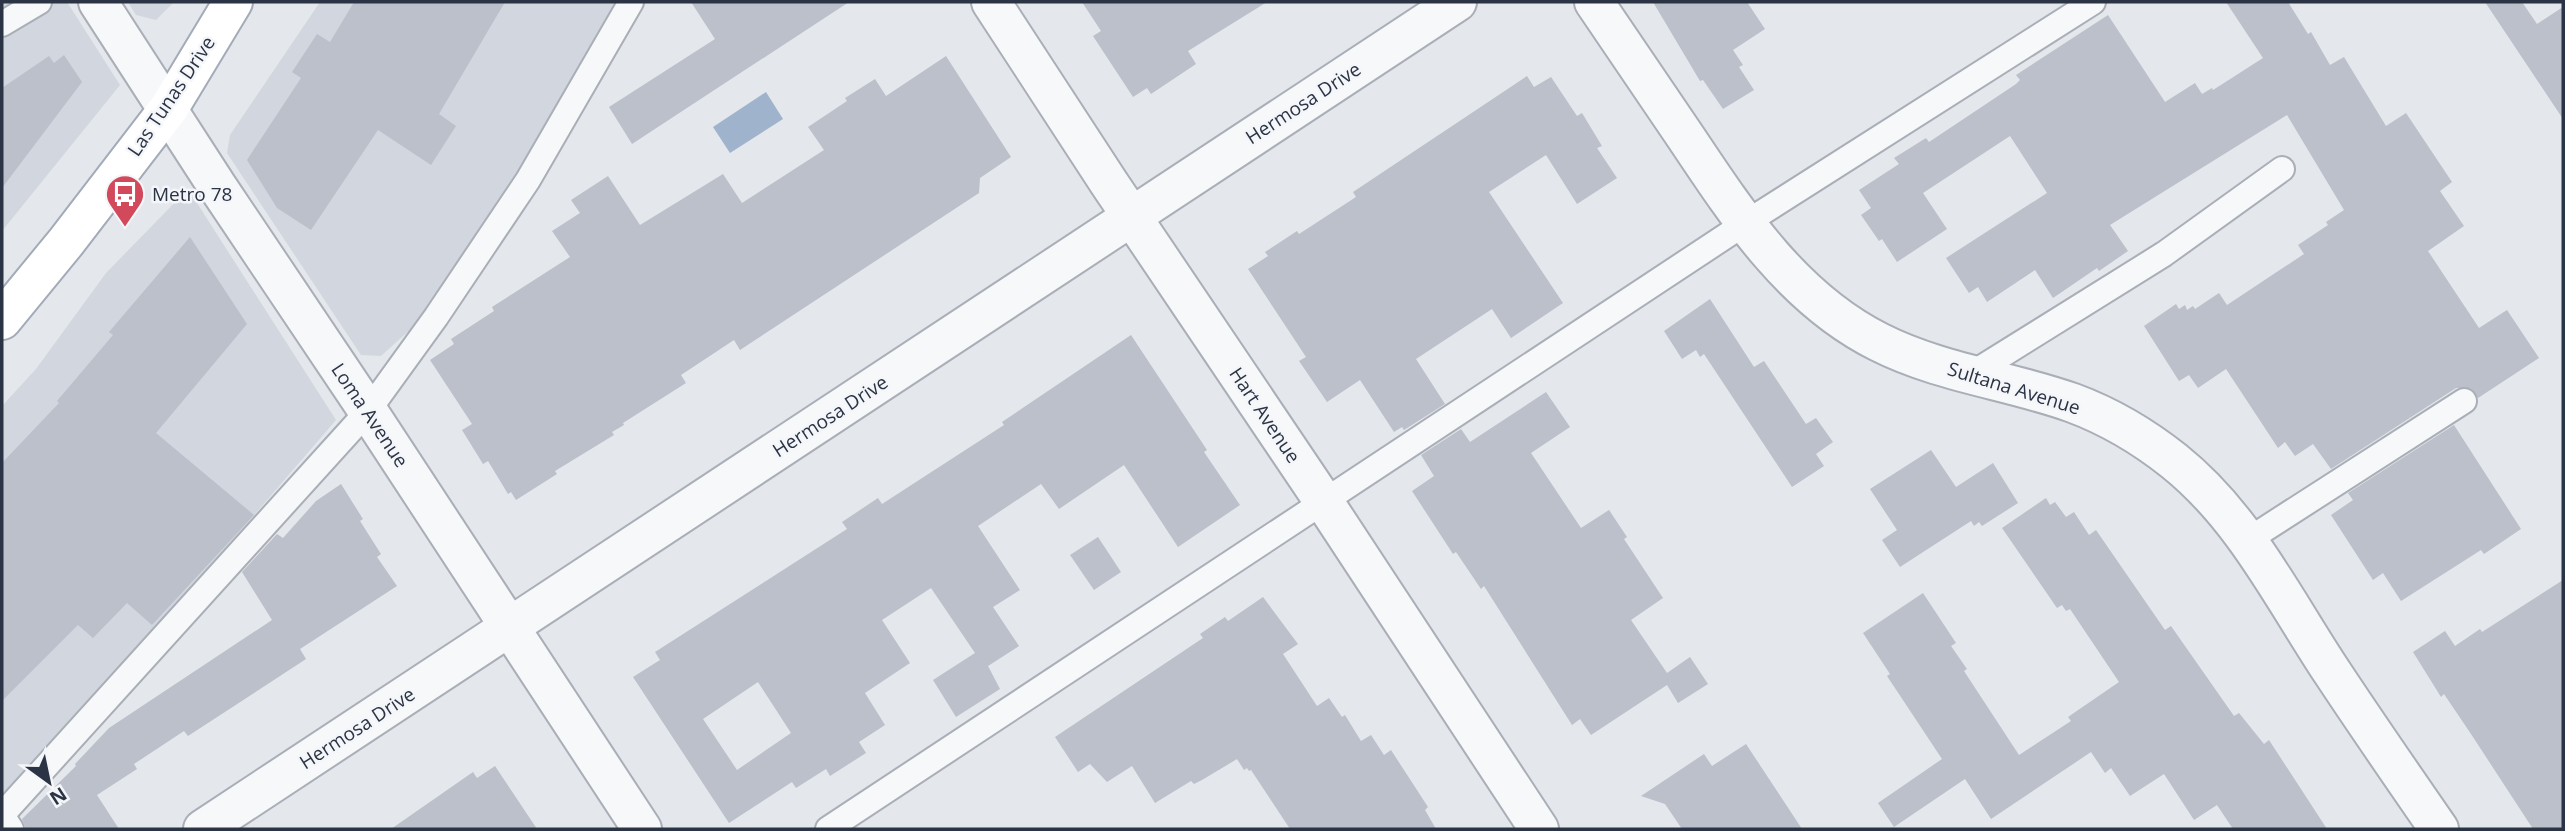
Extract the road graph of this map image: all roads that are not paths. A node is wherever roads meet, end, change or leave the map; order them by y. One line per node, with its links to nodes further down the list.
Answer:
1 (39, 2): 9 (lane)
2 (98, 2): 10 (street, Loma Avenue)
3 (233, 2): 10 (main road, Las Tunas Drive)
4 (631, 2): 17 (lane)
5 (992, 2): 12 (street, Hart Avenue)
6 (1457, 2): 12 (street, Hermosa Drive)
7 (1594, 2): 13 (street, Sultana Avenue)
8 (2093, 2): 13 (lane)
9 (2, 24)
10 (169, 108): 14 (main road, Las Tunas Drive); 17 (street, Loma Avenue)
11 (2282, 169): 15 (lane)
12 (1132, 217): 18 (street, Hart Avenue); 20 (street, Hermosa Drive)
13 (1744, 224): 15 (street, Sultana Avenue); 18 (lane)
14 (2, 320)
15 (1970, 375): 19 (street, Sultana Avenue)
16 (2464, 401): 19 (lane)
17 (368, 411): 20 (street, Loma Avenue); 21 (lane)
18 (1324, 502): 24 (lane); 25 (street, Hart Avenue)
19 (2248, 540): 26 (street, Sultana Avenue)
20 (510, 627): 22 (street, Hermosa Drive); 23 (street, Loma Avenue)
21 (11, 829)
22 (203, 829)
23 (642, 829)
24 (828, 829)
25 (1539, 829)
26 (2439, 829)

